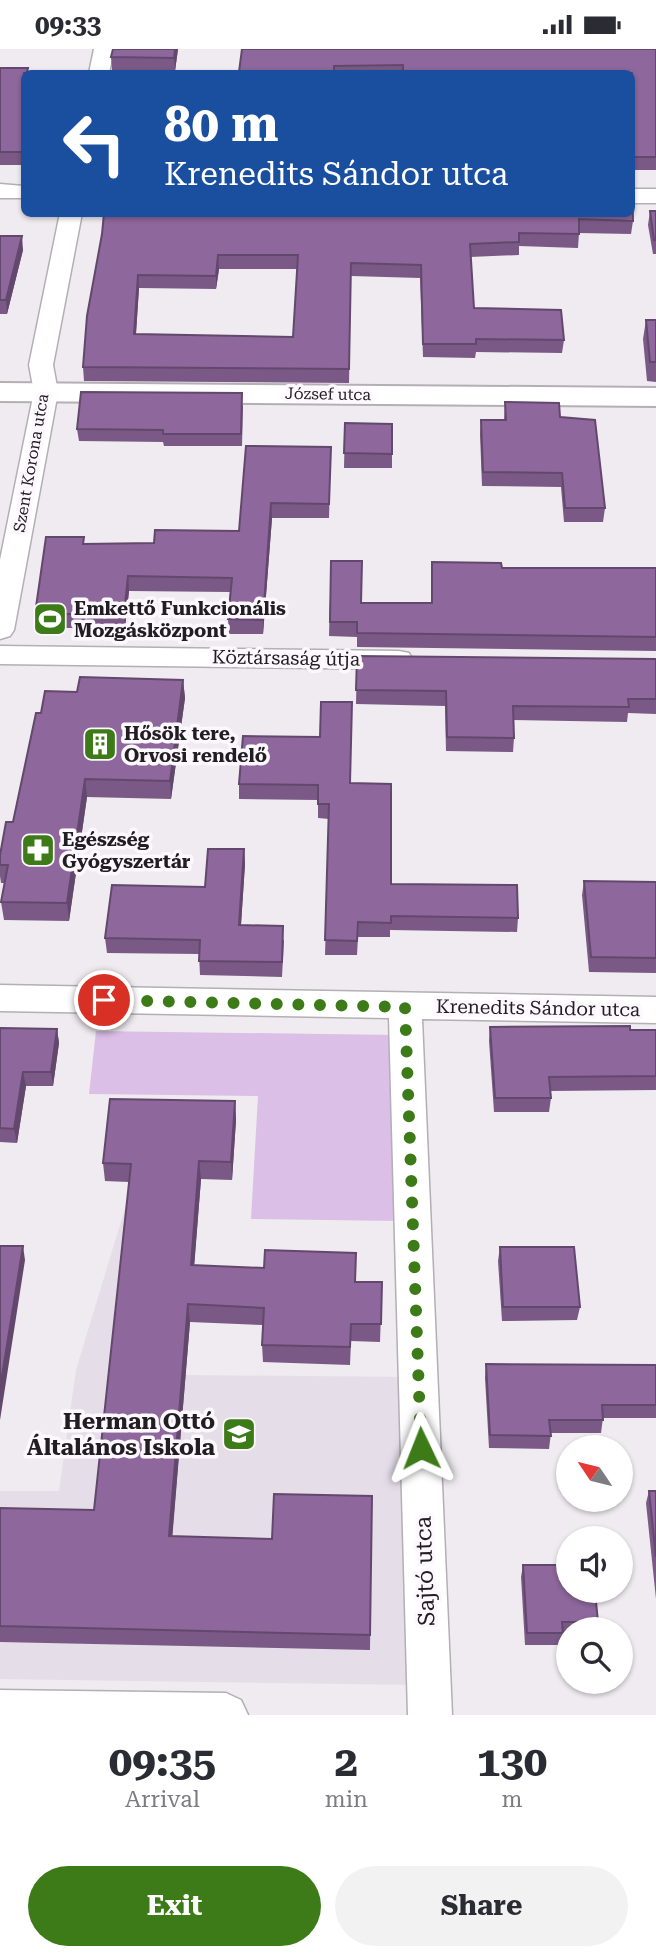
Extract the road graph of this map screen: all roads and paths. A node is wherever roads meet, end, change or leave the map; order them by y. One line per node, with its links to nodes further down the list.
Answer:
1 (104, 49): 2 (street)
2 (100, 70)
3 (0, 191): 4 (street)
4 (21, 192)
5 (635, 196): 6 (street)
6 (656, 196)
7 (70, 217): 9 (street, Szent Korona utca)
8 (0, 392): 9 (street, József utca)
9 (46, 392): 10 (street, József utca); 11 (street, Szent Korona utca)
10 (656, 397)
11 (0, 630)
12 (0, 655): 13 (street, Köztársaság útja)
13 (419, 660)
14 (0, 998): 15 (street, Krenedits Sándor utca)
15 (405, 1007): 16 (street, Krenedits Sándor utca); 19 (street, Sajtó utca)
16 (656, 1010)
17 (0, 1712): 18 (street)
18 (226, 1715)
19 (429, 1715)

